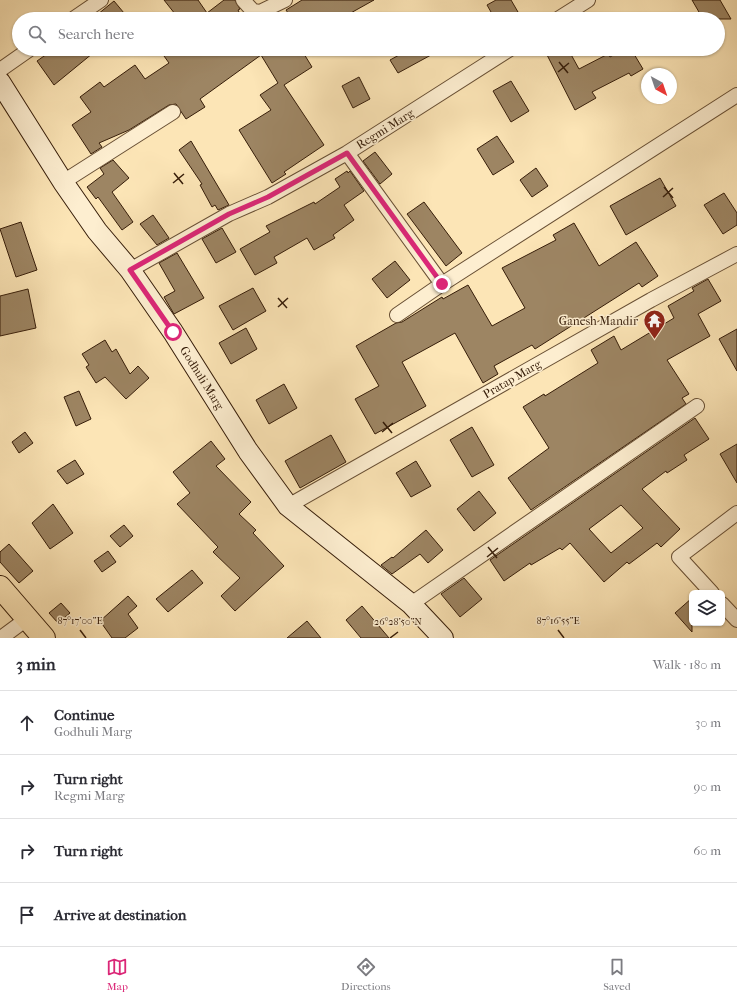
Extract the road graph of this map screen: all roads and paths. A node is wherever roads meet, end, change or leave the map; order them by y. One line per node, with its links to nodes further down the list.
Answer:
1 (101, 0): 5 (street)
2 (243, 0): 3 (street)
3 (285, 0)
4 (588, 0): 6 (street)
5 (83, 12)
6 (569, 12)
7 (20, 56): 9 (street)
8 (499, 56): 13 (street, Regmi Marg)
9 (0, 70)
10 (0, 82): 14 (main road, Godhuli Marg)
11 (737, 94): 17 (street)
12 (173, 112): 14 (street)
13 (347, 153): 16 (street, Regmi Marg); 17 (street)
14 (63, 182): 16 (main road, Godhuli Marg)
15 (737, 254): 20 (street, Pratap Marg)
16 (130, 270): 20 (main road, Godhuli Marg)
17 (442, 284): 18 (street)
18 (397, 315)
19 (697, 406): 25 (street)
20 (288, 506): 25 (main road, Godhuli Marg)
21 (737, 513): 23 (street)
22 (0, 587): 28 (main road)
23 (709, 590)
24 (0, 602): 28 (main road)
25 (411, 604): 29 (main road, Godhuli Marg)
26 (725, 607): 27 (street)
27 (737, 620)
28 (26, 627): 30 (street); 31 (main road)
29 (434, 635)
30 (1, 638)
31 (44, 638)

